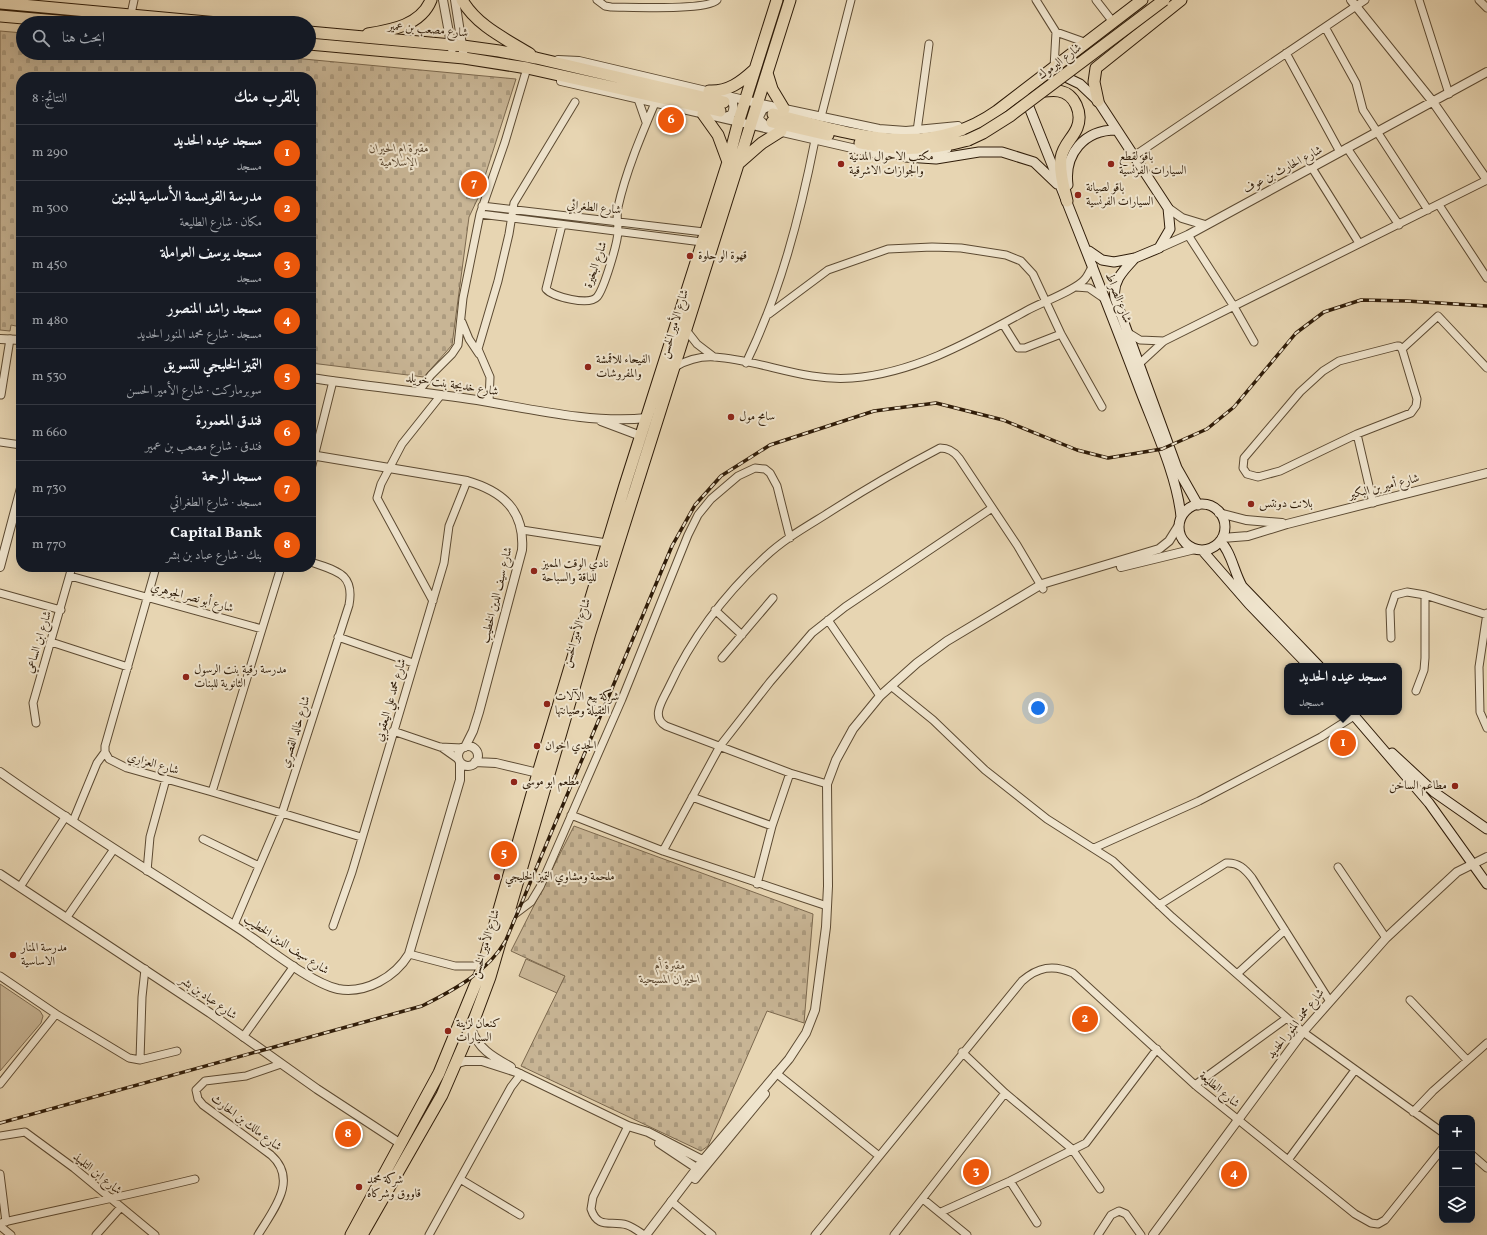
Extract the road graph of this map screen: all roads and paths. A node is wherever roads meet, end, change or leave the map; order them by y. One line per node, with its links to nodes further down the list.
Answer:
1 (134, 0): 22 (street)
2 (431, 0): 30 (highway)
3 (443, 0): 34 (street)
4 (455, 0): 35 (street)
5 (462, 0): 39 (highway)
6 (597, 0): 7 (street)
7 (717, 0)
8 (777, 0): 41 (highway, شارع الأمير الحسن)
9 (790, 0): 44 (highway, شارع الأمير الحسن)
10 (851, 0): 59 (street)
11 (1036, 0): 28 (street)
12 (1096, 0): 26 (street)
13 (1142, 0): 26 (highway, شارع اليرموك)
14 (1164, 0): 47 (highway, شارع اليرموك, bridge)
15 (1181, 0): 51 (highway)
16 (1365, 0): 20 (street)
17 (1419, 0): 48 (street)
18 (1479, 0): 21 (street)
19 (0, 3): 22 (highway)
20 (1353, 3): 27 (street); 53 (street)
21 (1487, 8)
22 (131, 14): 24 (highway)
23 (0, 16): 25 (highway)
24 (150, 16)
25 (16, 17)
26 (1113, 22): 31 (highway, شارع اليرموك)
27 (1326, 27): 36 (street); 67 (street)
28 (1056, 32): 31 (street); 42 (street)
29 (316, 33): 30 (highway, شارع مصعب بن عمير)
30 (352, 37): 34 (highway, شارع مصعب بن عمير)
31 (1087, 43): 42 (highway, شارع اليرموك)
32 (929, 44): 66 (street)
33 (316, 45): 37 (highway, شارع مصعب بن عمير)
34 (452, 45): 35 (highway, شارع مصعب بن عمير); 37 (street)
35 (463, 46): 38 (street); 39 (highway, شارع مصعب بن عمير)
36 (1286, 53): 69 (street); 72 (street)
37 (452, 58): 38 (highway, شارع مصعب بن عمير)
38 (464, 58): 40 (highway, شارع مصعب بن عمير)
39 (540, 59): 45 (street, شارع مصعب بن عمير); 56 (highway, شارع مصعب بن عمير)
40 (531, 69): 49 (street, شارع مصعب بن عمير); 56 (highway, شارع مصعب بن عمير); 79 (street)
41 (755, 69): 45 (highway); 50 (highway, شارع الأمير الحسن)
42 (1053, 69): 46 (highway, شارع اليرموك); 51 (main road)
43 (1487, 72): 48 (street, شارع الحارث بن عوف)
44 (767, 73): 55 (highway, شارع الأمير الحسن); 58 (highway)
45 (709, 91): 56 (street, شارع مصعب بن عمير)
46 (1023, 91): 63 (highway, شارع اليرموك); 76 (main road, شارع الصراط)
47 (1043, 91): 70 (highway, شارع اليرموك, bridge); 77 (highway)
48 (1449, 94): 53 (street, شارع الحارث بن عوف)
49 (638, 99): 54 (street, شارع مصعب بن عمير); 61 (street)
50 (745, 100): 55 (street, شارع مصعب بن عمير); 56 (street, شارع مصعب بن عمير); 60 (highway, شارع الأمير الحسن)
51 (1098, 101): 64 (main road)
52 (576, 102): 81 (street)
53 (1434, 102): 67 (street, شارع الحارث بن عوف); 75 (street)
54 (655, 103): 57 (street, شارع مصعب بن عمير); 61 (street, شارع البخيرة)
55 (757, 103): 58 (street, شارع اليرموك); 62 (highway, شارع الأمير الحسن)
56 (724, 107): 57 (street, شارع مصعب بن عمير); 60 (street, شارع مصعب بن عمير)
57 (703, 114): 73 (highway)
58 (773, 115): 59 (street, شارع اليرموك); 62 (street, شارع اليرموك); 63 (highway, شارع اليرموك); 65 (street, شارع اليرموك); 70 (highway, شارع اليرموك)
59 (821, 117): 66 (street, شارع اليرموك)
60 (739, 120): 62 (street, شارع مصعب بن عمير); 73 (highway, شارع الأمير الحسن)
61 (646, 122): 85 (street, شارع البخيرة)
62 (751, 123): 73 (highway, شارع الأمير الحسن)
63 (979, 123): 66 (street, شارع اليرموك)
64 (1116, 130): 72 (main road); 77 (main road)
65 (781, 131): 68 (street, شارع اليرموك); 73 (highway)
66 (917, 131)
67 (1378, 133): 69 (street, شارع الحارث بن عوف); 82 (street)
68 (815, 140): 71 (street, شارع اليرموك); 102 (street)
69 (1344, 150): 74 (street, شارع الحارث بن عوف); 88 (street)
70 (930, 151): 71 (street, شارع اليرموك)
71 (906, 156): 76 (main road)
72 (1134, 156): 80 (main road)
73 (733, 164): 91 (highway, شارع الأمير الحسن); 105 (highway, شارع الأمير الحسن)
74 (1312, 168): 87 (street, شارع الحارث بن عوف); 92 (street)
75 (1487, 180): 78 (street)
76 (1062, 190): 77 (main road, شارع الصراط)
77 (1069, 205): 94 (main road, شارع الصراط)
78 (1439, 205): 82 (street); 97 (street)
79 (482, 206): 81 (street, شارع الطغرائي); 83 (street)
80 (1168, 208): 87 (street); 93 (main road)
81 (513, 210): 84 (street); 85 (street, شارع الطغرائي)
82 (1428, 210): 88 (street)
83 (480, 214): 84 (street, شارع الطغرائي); 103 (street)
84 (512, 219): 86 (street, شارع الطغرائي); 113 (street)
85 (617, 222): 89 (street, شارع البخيرة); 91 (street, شارع الطغرائي)
86 (562, 224): 89 (street, شارع الطغرائي); 89 (street, شارع البخيرة)
87 (1205, 225): 90 (street, شارع الحارث بن عوف)
88 (1399, 225): 92 (street)
89 (618, 231): 91 (street, شارع الطغرائي)
90 (1188, 235): 93 (street, شارع الحارث بن عوف); 101 (street)
91 (703, 237): 127 (highway, شارع الأمير الحسن)
92 (1360, 243): 101 (street)
93 (1159, 248): 95 (main road, شارع الحارث بن عوف)
94 (1086, 249): 95 (main road, شارع الحارث بن عوف); 96 (main road, شارع الصراط)
95 (1135, 258): 106 (main road, شارع الصراط)
96 (1093, 265): 98 (street); 100 (main road, شارع الصراط)
97 (1487, 278)
98 (1075, 287): 99 (street); 100 (street)
99 (1046, 300): 102 (street); 104 (street); 107 (street)
100 (1106, 300): 142 (main road, شارع الصراط)
101 (1233, 305): 110 (street); 111 (street)
102 (769, 314): 115 (street)
103 (461, 318): 113 (street); 121 (street)
104 (1003, 324): 107 (street); 115 (street)
105 (686, 330): 114 (street); 117 (highway, شارع الأمير الحسن)
106 (1126, 331): 110 (street); 116 (main road, شارع الصراط)
107 (1061, 334): 125 (street)
108 (4, 338): 109 (street); 122 (street)
109 (16, 339)
110 (1164, 340): 116 (street)
111 (1254, 342)
112 (1402, 349): 118 (street); 128 (street); 128 (street)
113 (481, 356): 124 (street)
114 (714, 357): 115 (street); 117 (street)
115 (746, 363)
116 (1138, 364): 138 (main road, شارع الصراط)
117 (675, 367): 225 (highway, شارع الأمير الحسن)
118 (1487, 368)
119 (316, 379): 120 (street, شارع خديجة بنت خويلد)
120 (333, 381): 121 (street, شارع خديجة بنت خويلد); 132 (street)
121 (419, 392): 123 (street, شارع خديجة بنت خويلد)
122 (1, 395)
123 (441, 395): 124 (street, شارع خديجة بنت خويلد); 134 (street)
124 (488, 402): 126 (street, شارع خديجة بنت خويلد)
125 (1102, 408)
126 (589, 417): 127 (street, شارع خديجة بنت خويلد); 129 (street, شارع خديجة بنت خويلد)
127 (647, 418): 129 (highway, شارع الأمير الحسن)
128 (1357, 434): 137 (street)
129 (641, 436): 147 (highway, شارع الأمير الحسن)
130 (0, 442): 131 (street)
131 (16, 444)
132 (316, 444)
133 (316, 456): 134 (street, شارع سيف الدين الخطيب)
134 (390, 468): 136 (street, شارع سيف الدين الخطيب); 160 (street)
135 (1487, 473): 137 (street, شارع أمير بن البكير)
136 (467, 481): 144 (street, شارع سيف الدين الخطيب); 160 (street, شارع محمد علي اليعقوبي)
137 (1373, 503): 143 (street, شارع أمير بن البكير)
138 (1198, 505): 141 (main road); 142 (main road)
139 (16, 507): 150 (street)
140 (992, 508): 145 (street); 155 (street); 164 (street)
141 (1219, 513): 143 (street, شارع أمير بن البكير); 146 (main road)
142 (1180, 521): 148 (main road); 155 (street)
143 (1287, 524): 146 (street, شارع أمير بن البكير)
144 (522, 530): 147 (street); 184 (street, شارع سيف الدين الخطيب)
145 (790, 538): 162 (street); 204 (street)
146 (1221, 539): 148 (main road); 173 (main road)
147 (607, 543): 194 (highway, شارع الأمير الحسن)
148 (1199, 550): 155 (street); 172 (main road)
149 (316, 564): 167 (street, شارع خالد القصري)
150 (0, 567)
151 (71, 572): 154 (street, شارع ابن الساعي)
152 (155, 572): 158 (street)
153 (279, 572): 165 (street)
154 (70, 576): 158 (street, شارع أبو نصر الجوهري); 161 (street, شارع ابن الساعي)
155 (1043, 586): 175 (street)
156 (0, 593): 161 (street)
157 (1425, 595): 163 (street); 168 (street); 176 (street)
158 (148, 597): 165 (street, شارع أبو نصر الجوهري); 174 (street)
159 (773, 598): 166 (street)
160 (433, 601): 171 (street, شارع محمد علي اليعقوبي)
161 (60, 610): 169 (street, شارع ابن الساعي)
162 (715, 610): 166 (street); 185 (street)
163 (1487, 614): 182 (street)
164 (828, 620): 177 (street); 185 (street)
165 (262, 629): 199 (street)
166 (742, 635): 170 (street)
167 (338, 637): 171 (street); 202 (street, شارع خالد القصري)
168 (1391, 638)
169 (51, 642): 174 (street); 181 (street, شارع ابن الساعي)
170 (722, 658)
171 (413, 663): 183 (street, شارع محمد علي اليعقوبي)
172 (1305, 663)
173 (1316, 663)
174 (128, 667): 189 (street)
175 (891, 686): 177 (street); 210 (street)
176 (1416, 691)
177 (880, 696): 198 (street)
178 (1351, 715): 210 (street)
179 (1356, 715): 201 (main road)
180 (1356, 715): 203 (main road)
181 (36, 723)
182 (1487, 728)
183 (393, 731): 186 (street); 208 (street, شارع محمد علي اليعقوبي)
184 (473, 731): 187 (street, شارع سيف الدين الخطيب); 188 (street, شارع سيف الدين الخطيب)
185 (720, 746): 195 (street); 200 (street)
186 (440, 747): 187 (street); 190 (street)
187 (463, 748): 188 (street); 190 (street)
188 (476, 751): 191 (street); 192 (street)
189 (105, 752): 196 (street, شارع العزاري); 205 (street)
190 (459, 760): 192 (street); 197 (street, شارع سيف الدين الخطيب)
191 (496, 763): 192 (street); 194 (street)
192 (473, 764): 197 (street, شارع سيف الدين الخطيب)
193 (0, 772): 205 (street, شارع سيف الدين الخطيب)
194 (538, 773): 233 (highway, شارع الأمير الحسن)
195 (790, 773): 198 (street); 206 (street)
196 (166, 779): 199 (street, شارع العزاري); 217 (street)
197 (460, 780): 230 (street, شارع سيف الدين الخطيب)
198 (826, 784): 223 (street)
199 (212, 792): 202 (street, شارع العزاري)
200 (692, 797): 206 (street); 212 (street)
201 (1448, 803): 203 (main road); 207 (main road)
202 (282, 813): 208 (street, شارع العزاري); 215 (street, شارع خالد القصري)
203 (1437, 814): 214 (main road)
204 (571, 815): 212 (street); 225 (street)
205 (70, 818): 211 (street, شارع سيف الدين الخطيب); 221 (street)
206 (772, 826): 219 (street)
207 (1487, 829)
208 (361, 837): 227 (street, شارع محمد علي اليعقوبي)
209 (203, 839): 215 (street)
210 (1094, 848): 222 (street)
211 (114, 849): 217 (street, شارع سيف الدين الخطيب); 224 (street)
212 (663, 851): 219 (street)
213 (1487, 857): 214 (street, شارع محمد المنور الحديد)
214 (1473, 864): 220 (main road); 229 (street, شارع محمد المنور الحديد)
215 (259, 866): 226 (street, شارع خالد القصري)
216 (1338, 866): 229 (street)
217 (147, 871): 226 (street, شارع سيف الدين الخطيب)
218 (0, 874): 221 (street, شارع عباد بن بشر)
219 (757, 884): 223 (street)
220 (1487, 884)
221 (20, 887): 224 (street, شارع عباد بن بشر)
222 (1159, 905): 228 (street); 235 (street)
223 (827, 906): 254 (street)
224 (67, 917): 234 (street, شارع عباد بن بشر)
225 (508, 920): 231 (highway, شارع الأمير الحسن)
226 (234, 925): 232 (street, شارع سيف الدين الخطيب)
227 (333, 926)
228 (1285, 930): 235 (street); 237 (street)
229 (1386, 938): 237 (street, شارع محمد المنور الحديد)
230 (409, 954): 232 (street, شارع سيف الدين الخطيب); 233 (street)
231 (495, 964): 233 (street); 241 (highway, شارع الأمير الحسن)
232 (294, 966): 243 (street)
233 (483, 966): 264 (highway, شارع الأمير الحسن)
234 (145, 969): 243 (street, شارع عباد بن بشر); 248 (street)
235 (1237, 974): 240 (street)
236 (0, 976): 239 (street)
237 (1329, 1000): 242 (street, شارع محمد المنور الحديد)
238 (1410, 1000): 249 (street)
239 (56, 1014): 248 (street); 255 (street)
240 (1287, 1018): 242 (street); 256 (street)
241 (471, 1028): 251 (highway, شارع الأمير الحسن); 253 (street)
242 (1303, 1032): 252 (street); 259 (street, شارع محمد المنور الحديد)
243 (243, 1037): 250 (street, شارع عباد بن بشر)
244 (1487, 1043): 249 (street)
245 (1157, 1049): 247 (street, شارع الطليعة); 256 (street, شارع الطليعة); 265 (street)
246 (177, 1051): 248 (street)
247 (962, 1052): 257 (street); 267 (street)
248 (140, 1060)
249 (1467, 1060): 258 (street)
250 (281, 1064): 264 (street, شارع عباد بن بشر); 289 (street, شارع مالك بن الحارث)
251 (455, 1064): 253 (street); 291 (highway, شارع الأمير الحسن)
252 (1355, 1070): 258 (street); 269 (street)
253 (518, 1073): 260 (street); 275 (street)
254 (778, 1074): 267 (street); 270 (street)
255 (0, 1084)
256 (1196, 1084): 259 (street, شارع الطليعة)
257 (1005, 1093): 265 (street); 278 (street)
258 (1413, 1112): 262 (street)
259 (1239, 1120): 269 (street, شارع الطليعة); 300 (street, شارع محمد المنور الحديد)
260 (628, 1126): 261 (street); 293 (street)
261 (638, 1130): 270 (street); 272 (street)
262 (1439, 1130)
263 (0, 1136): 279 (street, شارع ابن التلميذ)
264 (402, 1144): 290 (highway, شارع الأمير الحسن)
265 (1072, 1149): 276 (street); 277 (street)
266 (1440, 1151): 269 (street, شارع الطليعة)
267 (879, 1156): 295 (street)
268 (1475, 1158): 271 (street)
269 (1288, 1160)
270 (705, 1162): 272 (street)
271 (1487, 1168)
272 (699, 1169): 280 (street)
273 (0, 1174): 285 (street)
274 (194, 1179): 279 (street)
275 (460, 1180): 283 (street); 292 (street)
276 (1010, 1181): 282 (street); 284 (street)
277 (1100, 1189)
278 (923, 1199): 282 (street); 296 (street)
279 (113, 1200): 281 (street, شارع ابن التلميذ); 285 (street)
280 (673, 1202): 293 (street); 294 (street)
281 (120, 1207): 287 (street); 288 (street, شارع ابن التلميذ)
282 (941, 1212): 297 (street)
283 (520, 1216)
284 (1037, 1223)
285 (2, 1224): 286 (street)
286 (11, 1235)
287 (96, 1235)
288 (155, 1235)
289 (258, 1235)
290 (351, 1235)
291 (362, 1235)
292 (429, 1235)
293 (645, 1235)
294 (712, 1235)
295 (815, 1235)
296 (894, 1235)
297 (968, 1235)
298 (1098, 1235): 299 (street)
299 (1141, 1235)
300 (1153, 1235)

